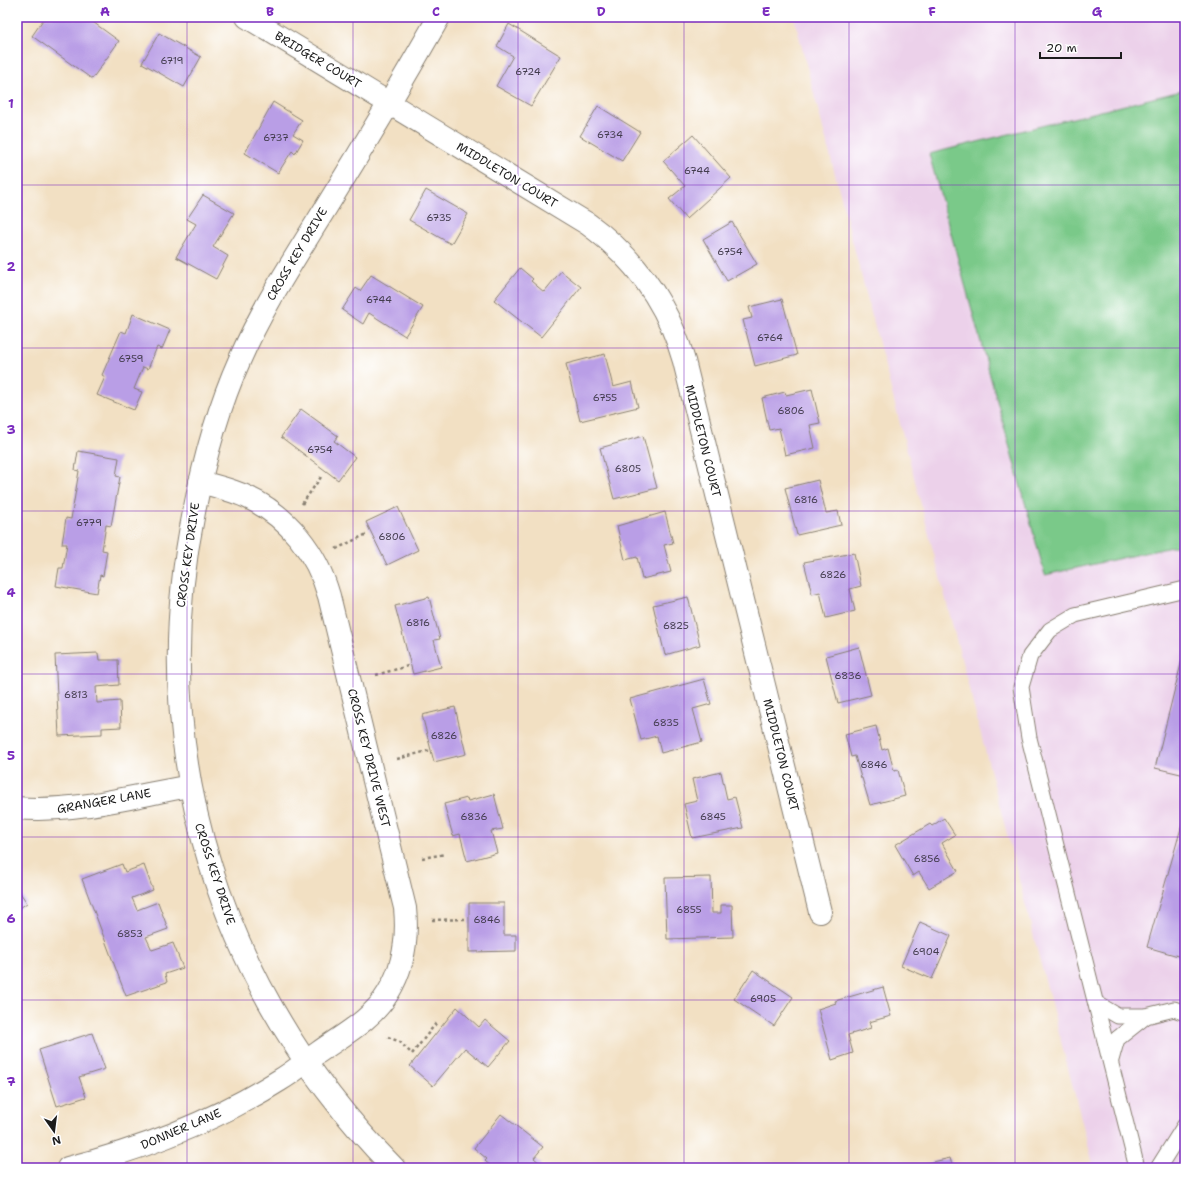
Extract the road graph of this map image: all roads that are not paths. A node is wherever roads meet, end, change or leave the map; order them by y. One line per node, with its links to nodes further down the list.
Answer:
1 (247, 17): 3 (street, BRIDGER COURT)
2 (439, 17): 3 (street, CROSS KEY DRIVE)
3 (389, 104): 4 (street, CROSS KEY DRIVE); 8 (street, MIDDLETON COURT)
4 (200, 482): 6 (street, CROSS KEY DRIVE); 12 (street, CROSS KEY DRIVE WEST)
5 (1185, 589): 9 (lane)
6 (190, 786): 7 (street, GRANGER LANE); 12 (street, CROSS KEY DRIVE)
7 (17, 808)
8 (820, 912)
9 (1096, 1003): 11 (lane); 13 (lane)
10 (1185, 1013): 11 (lane)
11 (1146, 1016): 13 (lane)
12 (306, 1060): 15 (street, DONNER LANE); 16 (street, CROSS KEY DRIVE)
13 (1110, 1061): 17 (lane)
14 (1185, 1126): 18 (lane)
15 (68, 1168)
16 (394, 1168)
17 (1137, 1168)
18 (1158, 1168)

